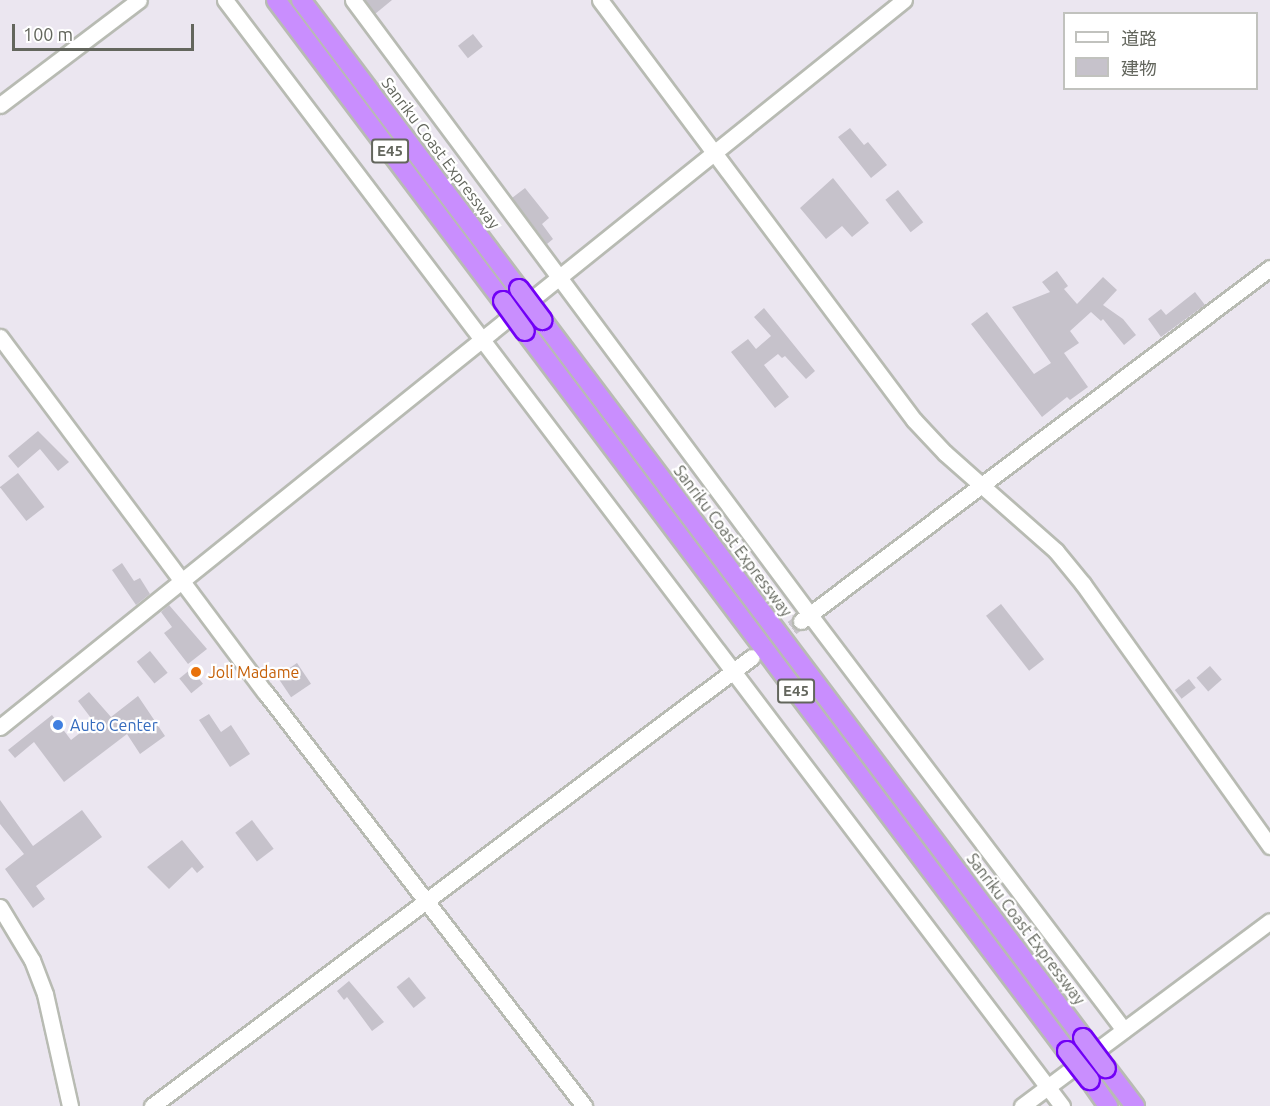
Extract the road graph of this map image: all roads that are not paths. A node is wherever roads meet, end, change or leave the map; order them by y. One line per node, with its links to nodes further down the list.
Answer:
1 (139, 0): 8 (street)
2 (225, 0): 13 (street)
3 (276, 0): 31 (highway, E45, bridge)
4 (301, 0): 32 (highway, Sanriku Coast Expressway / E45, bridge)
5 (353, 0): 11 (street)
6 (600, 0): 9 (street)
7 (904, 0): 9 (street)
8 (0, 105)
9 (715, 154): 11 (street); 14 (street)
10 (1270, 268): 14 (street)
11 (560, 280): 13 (street); 16 (street)
12 (0, 338): 15 (street)
13 (482, 343): 15 (street); 18 (street)
14 (982, 485): 16 (street); 20 (street)
15 (186, 581): 19 (street); 21 (street)
16 (805, 618): 24 (street)
17 (752, 657): 18 (street)
18 (735, 671): 21 (street); 25 (street)
19 (0, 727)
20 (1270, 846)
21 (427, 899): 27 (street); 28 (street)
22 (0, 907): 26 (street)
23 (1270, 921): 24 (street)
24 (1124, 1030): 25 (street)
25 (1048, 1087): 29 (street); 30 (street)
26 (70, 1106)
27 (152, 1106)
28 (584, 1106)
29 (1022, 1106)
30 (1062, 1106)
31 (1108, 1106)
32 (1134, 1106)

